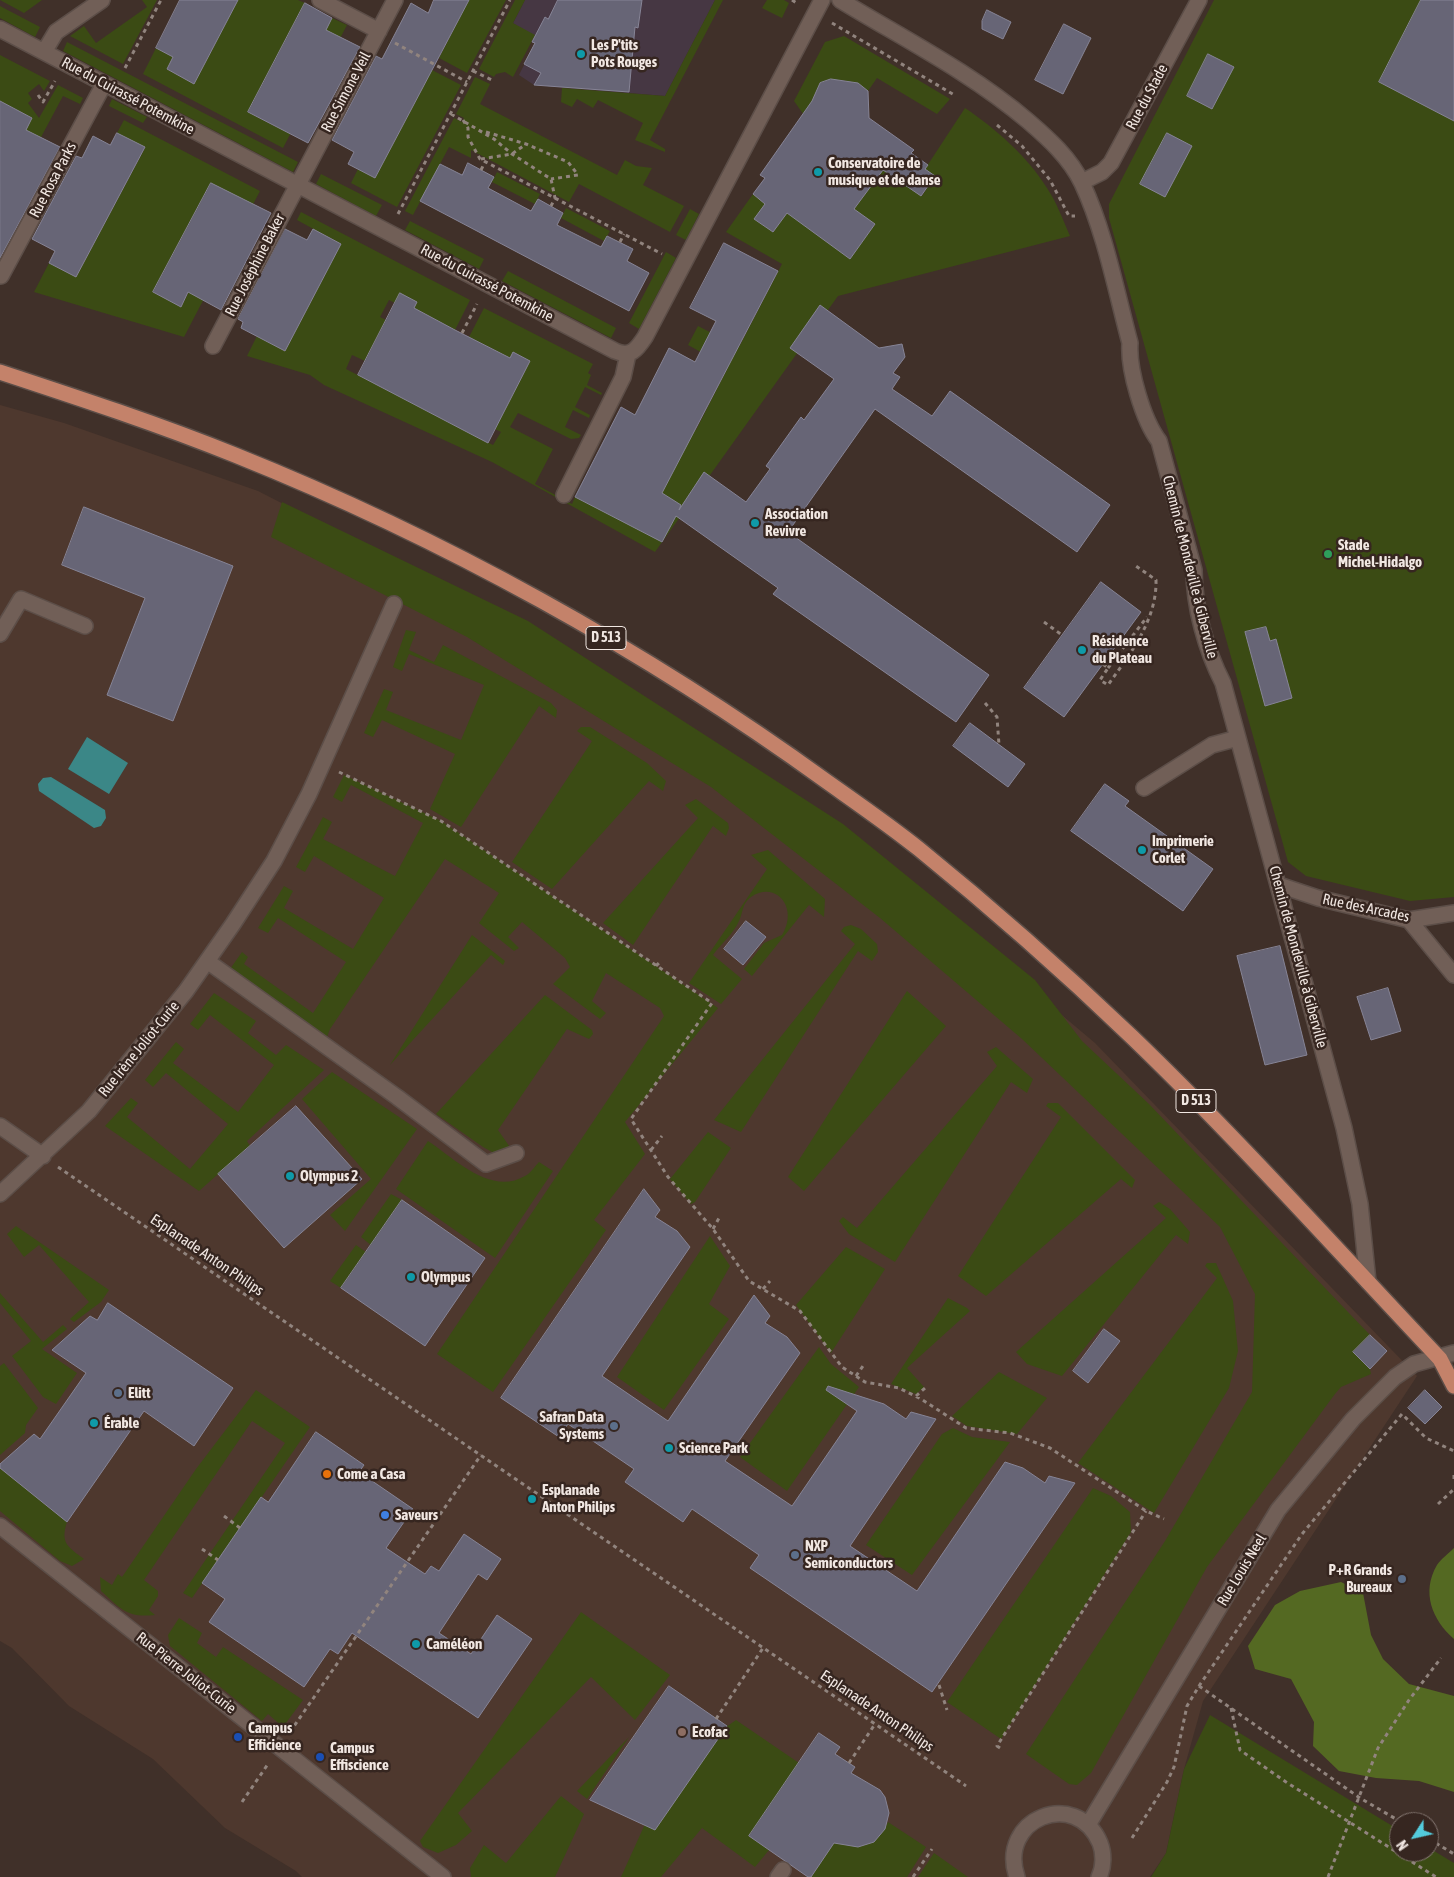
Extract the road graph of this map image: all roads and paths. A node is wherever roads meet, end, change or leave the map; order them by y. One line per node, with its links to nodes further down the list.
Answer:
1 (102, 0): 11 (street)
2 (161, 0): 12 (path)
3 (320, 0): 10 (street)
4 (395, 0): 10 (street, Rue Simone Veil)
5 (510, 0): 13 (path)
6 (840, 0): 30 (street, Chemin de Mondeville à Giberville)
7 (1199, 0): 30 (street, Rue du Stade)
8 (820, 10): 19 (path); 43 (street)
9 (0, 29): 11 (street, Rue du Cuirassé Potemkine)
10 (383, 35): 16 (path); 31 (street, Rue Simone Veil)
11 (44, 52): 17 (street, Rue du Cuirassé Potemkine)
12 (125, 68)
13 (473, 71): 15 (path); 16 (path)
14 (55, 80): 18 (path)
15 (492, 80)
16 (467, 82): 20 (path)
17 (104, 84): 31 (street, Rue du Cuirassé Potemkine); 39 (street, Rue Rosa Parks)
18 (38, 95)
19 (960, 98)
20 (451, 114): 21 (path); 35 (path)
21 (463, 120): 23 (path); 26 (path)
22 (996, 124): 34 (path)
23 (481, 131): 24 (path); 25 (path)
24 (526, 144): 25 (path); 29 (path)
25 (512, 154): 26 (path); 29 (path)
26 (480, 159): 27 (path)
27 (485, 162): 28 (path); 32 (path)
28 (481, 170)
29 (551, 179): 32 (path)
30 (1082, 182): 56 (street, Chemin de Mondeville à Giberville)
31 (297, 184): 42 (street, Rue Joséphine Baker); 43 (street, Rue du Cuirassé Potemkine)
32 (555, 198): 33 (path); 36 (path)
33 (551, 206)
34 (1078, 215)
35 (396, 218)
36 (624, 234): 37 (path); 38 (path)
37 (620, 242)
38 (662, 254)
39 (1, 276)
40 (477, 304): 41 (path)
41 (462, 333)
42 (213, 346)
43 (628, 354): 45 (street)
44 (0, 372): 79 (main road, D 513)
45 (564, 495)
46 (1133, 564): 48 (path)
47 (394, 604): 65 (street, Rue Irène Joliot-Curie)
48 (1150, 612): 54 (path); 54 (path)
49 (1044, 622): 52 (path)
50 (85, 626): 51 (street)
51 (0, 634)
52 (1062, 635)
53 (1103, 664): 54 (path)
54 (1108, 668)
55 (985, 702): 57 (path)
56 (1238, 738): 59 (street); 60 (street, Chemin de Mondeville à Giberville)
57 (999, 745)
58 (339, 771): 62 (path)
59 (1144, 788)
60 (1279, 885): 64 (street, Rue des Arcades); 79 (street, Chemin de Mondeville à Giberville)
61 (575, 904): 62 (path)
62 (572, 908): 67 (path)
63 (1454, 913): 64 (street, Rue des Arcades)
64 (1409, 920): 68 (street)
65 (207, 961): 72 (street); 73 (street, Rue Irène Joliot-Curie)
66 (660, 962): 67 (path)
67 (656, 966): 71 (path)
68 (1454, 975)
69 (0, 1126): 73 (street)
70 (662, 1136): 71 (path)
71 (651, 1150): 77 (path)
72 (516, 1153)
73 (42, 1156): 75 (street, Rue Irène Joliot-Curie)
74 (56, 1165): 88 (path, Esplanade Anton Philips)
75 (2, 1192)
76 (719, 1218): 77 (path)
77 (713, 1229): 80 (path)
78 (770, 1281): 80 (path)
79 (1368, 1282): 81 (main road, D 513)
80 (763, 1289): 83 (path)
81 (1450, 1359): 84 (main road, D 513); 102 (street, Rue Louis Neel)
82 (863, 1366): 83 (path)
83 (856, 1376): 86 (path)
84 (1454, 1386)
85 (925, 1388): 86 (path)
86 (916, 1396): 93 (path)
87 (1454, 1451): 104 (path)
88 (481, 1455): 100 (path, Esplanade Anton Philips); 109 (path)
89 (1454, 1475): 90 (path)
90 (1454, 1479)
91 (1454, 1489): 92 (path)
92 (1438, 1504)
93 (1146, 1511): 95 (path); 110 (path)
94 (224, 1516): 97 (path)
95 (1164, 1519)
96 (0, 1526): 109 (street, Rue Pierre Joliot-Curie)
97 (240, 1528)
98 (202, 1549): 99 (path)
99 (218, 1560)
100 (763, 1648): 107 (path); 108 (path, Esplanade Anton Philips)
101 (1441, 1658): 113 (path)
102 (1180, 1673): 104 (path); 117 (street, Rue Louis Neel)
103 (939, 1685): 106 (path)
104 (1199, 1686): 105 (path); 118 (path)
105 (1231, 1708): 113 (path); 116 (path)
106 (947, 1710)
107 (716, 1719)
108 (875, 1724): 111 (path); 112 (path, Esplanade Anton Philips)
109 (280, 1747): 114 (path); 122 (street, Rue Pierre Joliot-Curie)
110 (1000, 1748)
111 (849, 1763)
112 (966, 1786)
113 (1360, 1798): 115 (path); 116 (path)
114 (242, 1802)
115 (1389, 1815)
116 (1351, 1821): 126 (path); 127 (path)
117 (1088, 1825): 124 (street); 125 (street)
118 (1132, 1838)
119 (1439, 1845): 121 (path)
120 (932, 1849): 123 (path)
121 (1454, 1854)
122 (443, 1877)
123 (914, 1877)
124 (1017, 1877)
125 (1099, 1877)
126 (1328, 1877)
127 (1436, 1877)

